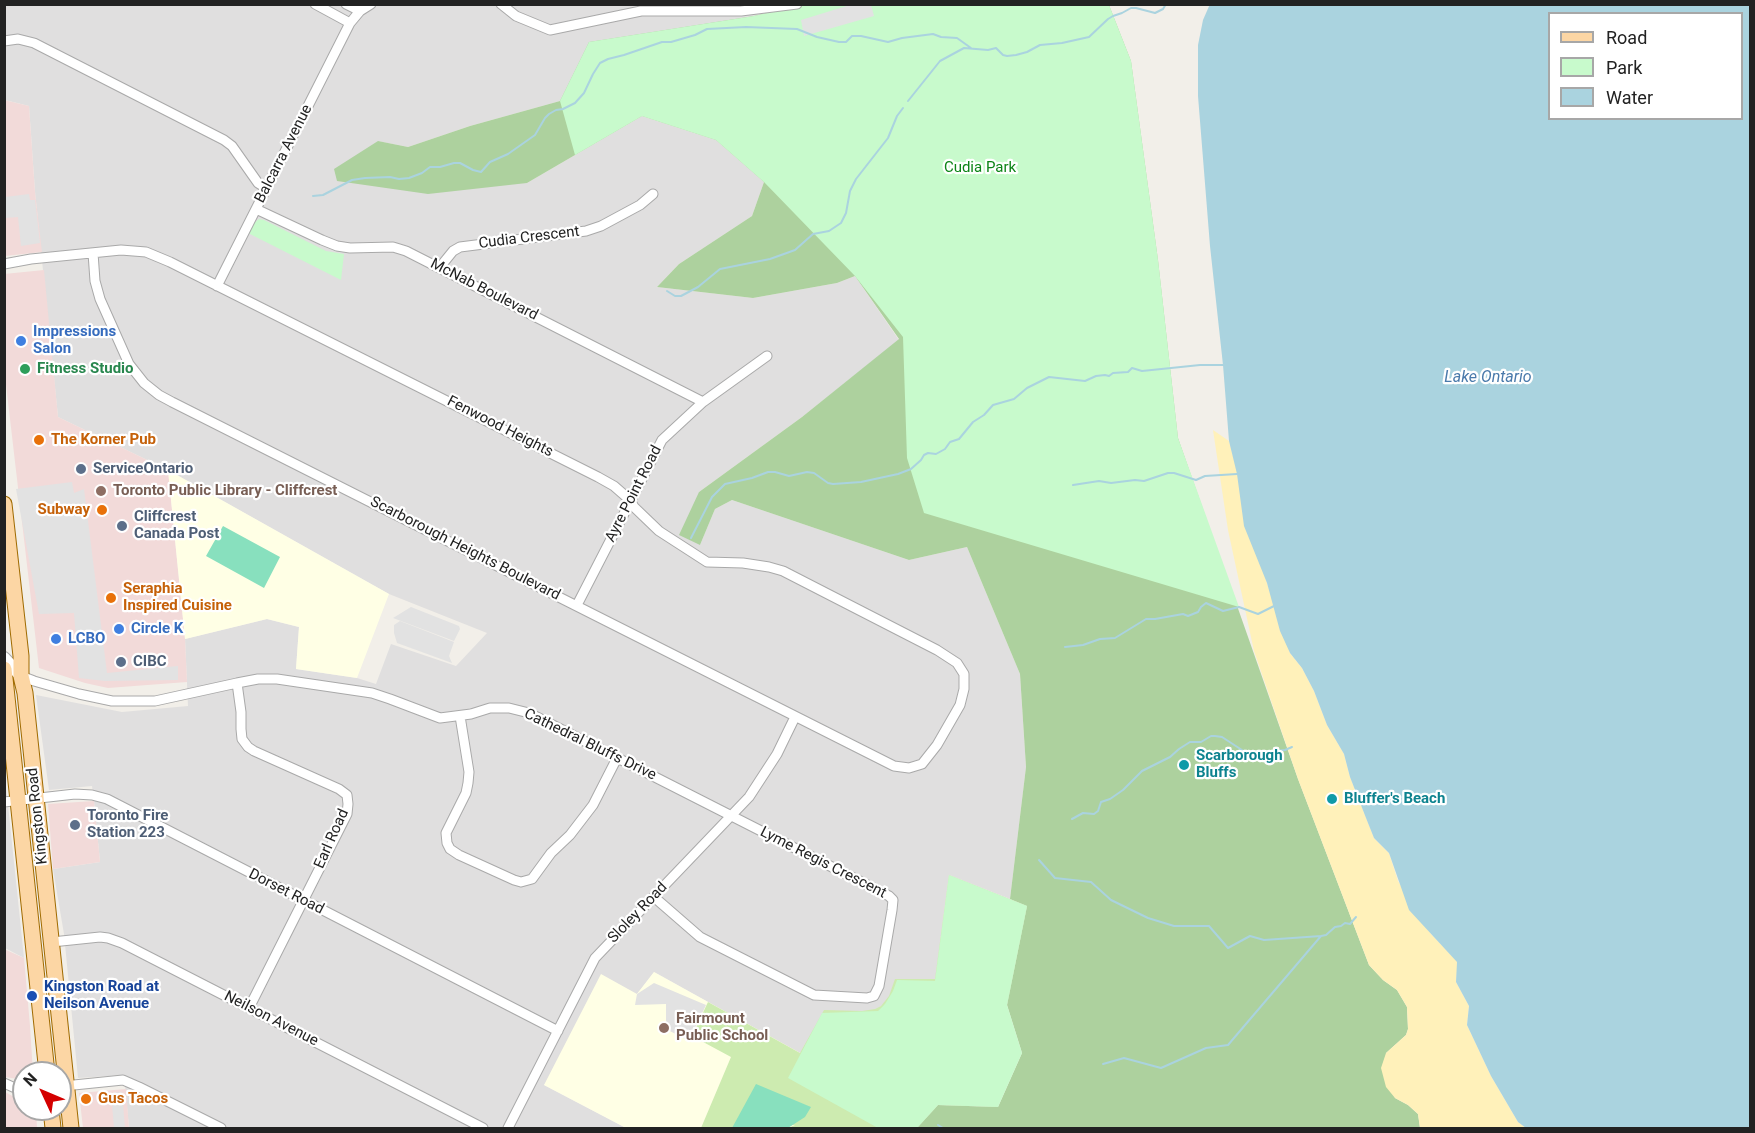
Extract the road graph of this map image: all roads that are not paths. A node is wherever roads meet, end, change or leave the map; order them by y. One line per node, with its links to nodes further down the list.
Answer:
1 (315, 4): 7 (street)
2 (346, 4): 6 (street)
3 (371, 4): 6 (street, Balcarra Avenue)
4 (501, 4): 5 (street)
5 (797, 4)
6 (360, 11): 7 (street, Balcarra Avenue)
7 (350, 23): 9 (street, Balcarra Avenue)
8 (4, 41): 9 (street)
9 (266, 188): 11 (street, Balcarra Avenue)
10 (652, 194): 14 (street, Cudia Crescent)
11 (256, 209): 14 (street, McNab Boulevard); 15 (street, Balcarra Avenue)
12 (93, 253): 13 (street, Fenwood Heights); 15 (street, Fenwood Heights); 20 (street, Scarborough Heights Boulevard)
13 (4, 264)
14 (440, 267): 17 (street, McNab Boulevard)
15 (217, 286): 18 (street, Fenwood Heights)
16 (767, 356): 17 (street, Ayre Point Road)
17 (703, 402): 18 (street, Ayre Point Road)
18 (630, 500): 20 (street, Ayre Point Road); 28 (street, Fenwood Heights)
19 (4, 504): 23 (main road, Kingston Road)
20 (578, 605): 26 (street, Scarborough Heights Boulevard)
21 (4, 658): 23 (street)
22 (5, 671): 23 (street); 30 (main road, Kingston Road)
23 (21, 676): 24 (street, Cathedral Bluffs Drive); 29 (main road, Kingston Road)
24 (237, 683): 25 (street, Cathedral Bluffs Drive); 33 (street, Earl Road)
25 (460, 716): 27 (street, Cathedral Bluffs Drive); 27 (street)
26 (795, 717): 28 (street, Scarborough Heights Boulevard); 31 (street, Sloley Road)
27 (616, 758): 31 (street, Cathedral Bluffs Drive)
28 (917, 766)
29 (36, 798): 30 (street, Dorset Road); 33 (street, Dorset Road); 34 (main road, Kingston Road)
30 (11, 802): 37 (main road, Kingston Road)
31 (731, 816): 32 (street, Sloley Road); 32 (street, Lyme Regis Crescent)
32 (654, 897): 36 (street, Sloley Road)
33 (303, 901): 35 (street, Earl Road); 36 (street, Dorset Road)
34 (52, 942): 35 (street, Neilson Avenue); 38 (main road, Kingston Road)
35 (249, 1008): 41 (street, Neilson Avenue)
36 (558, 1031): 42 (street, Sloley Road)
37 (45, 1061)
38 (61, 1061)
39 (72, 1085): 40 (street)
40 (221, 1128)
41 (483, 1128)
42 (508, 1128)

